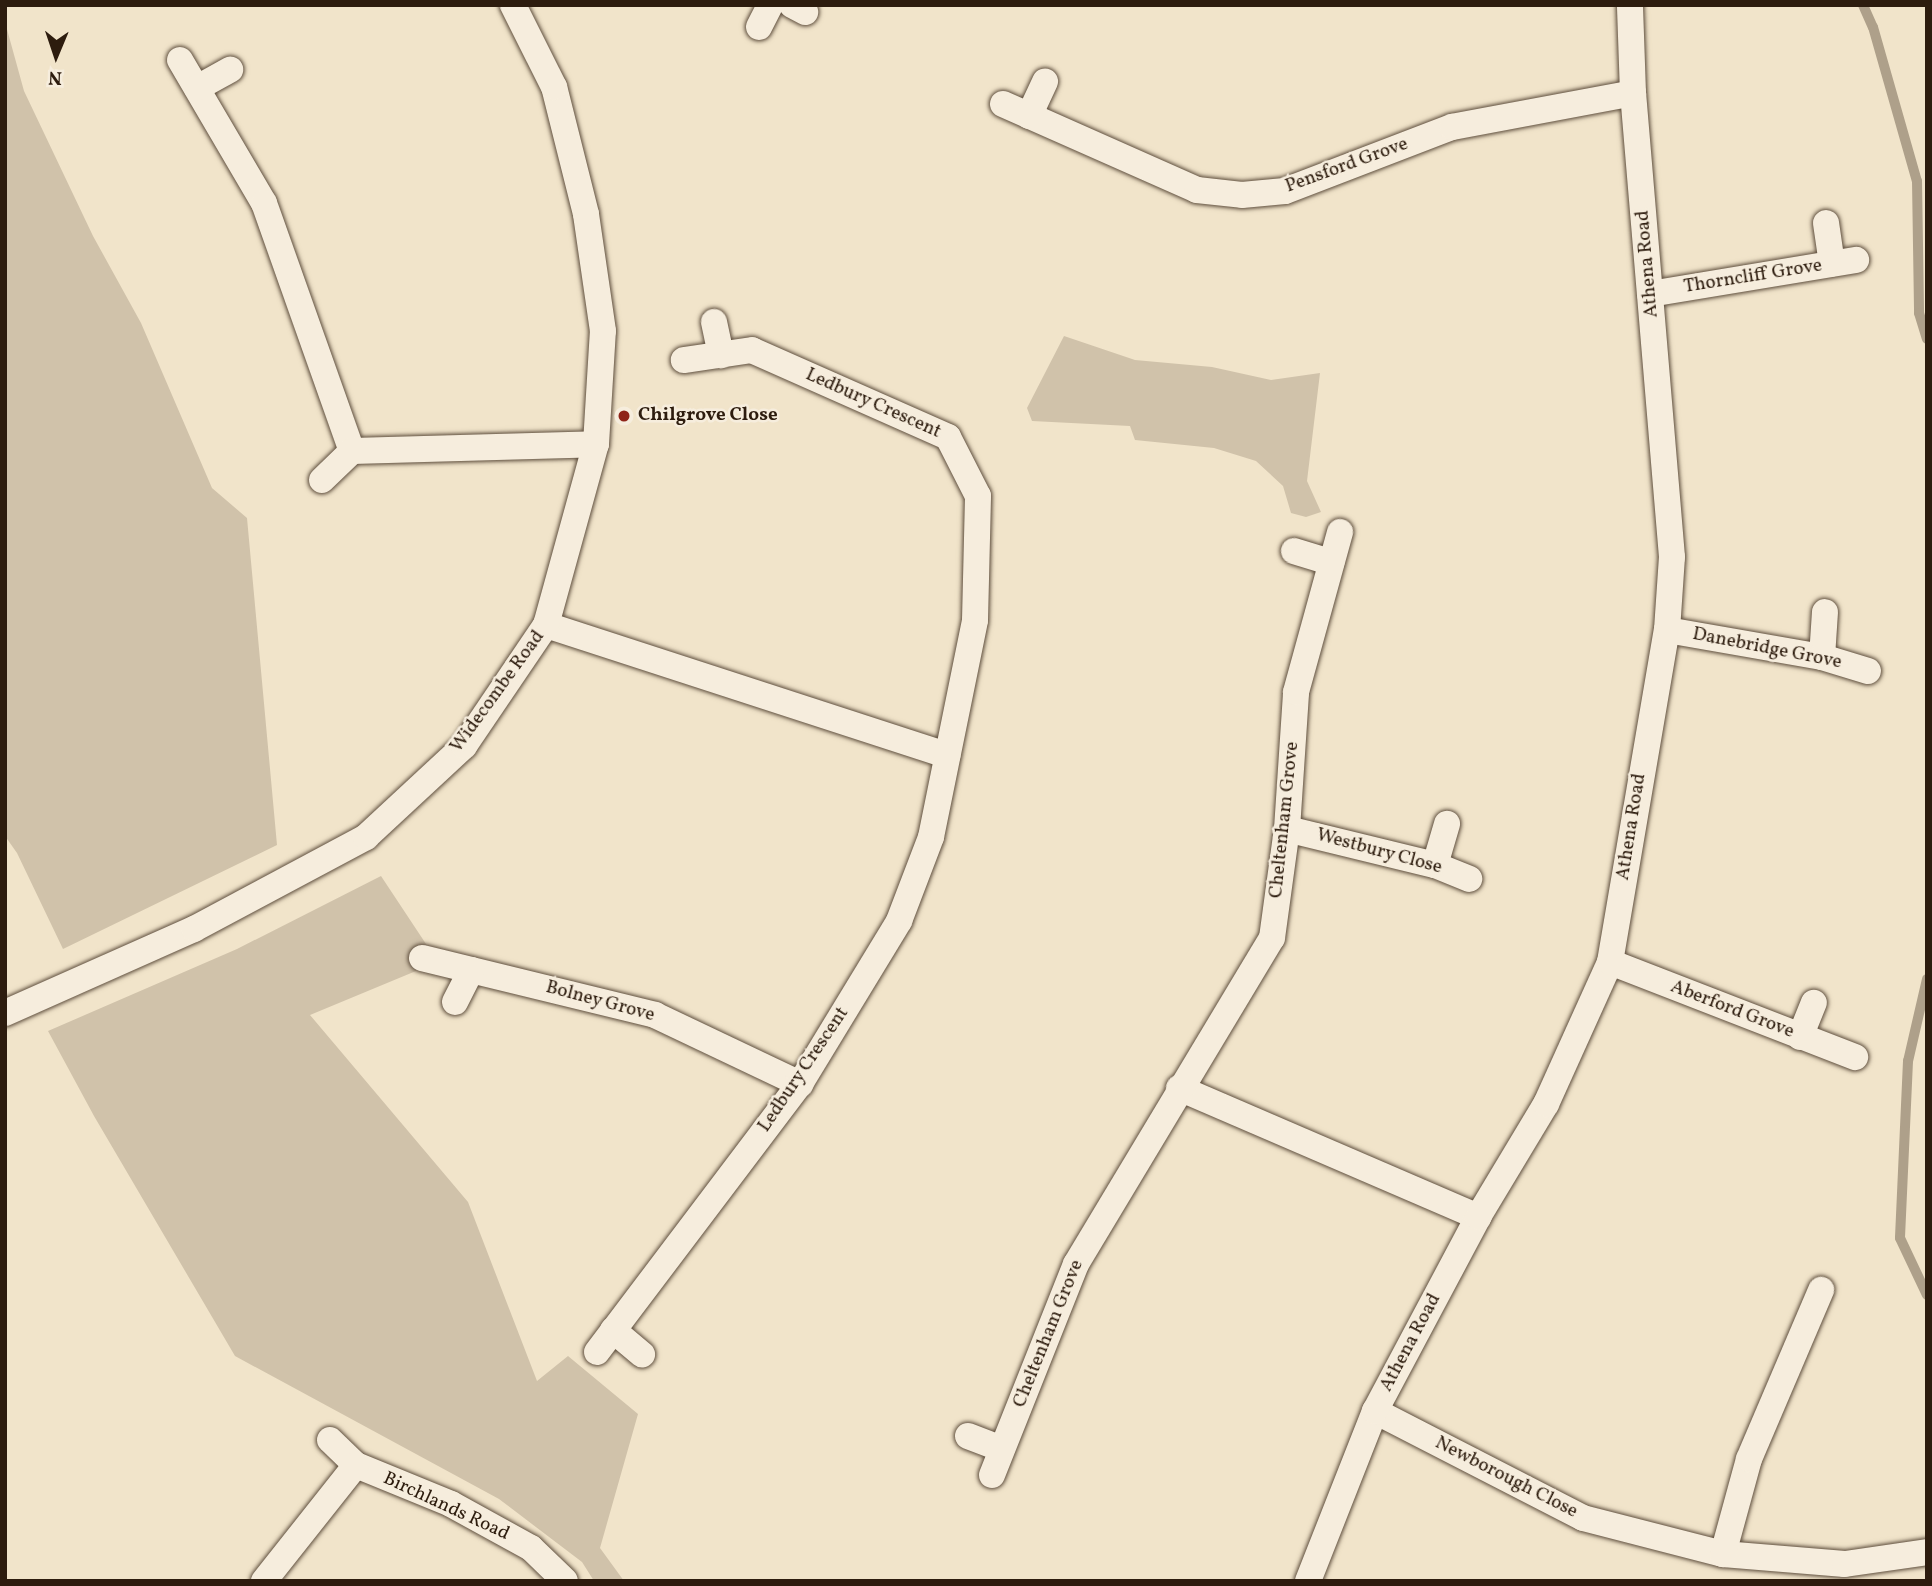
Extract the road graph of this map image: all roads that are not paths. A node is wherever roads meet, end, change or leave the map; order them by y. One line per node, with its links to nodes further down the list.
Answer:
1 (513, 5): 15 (street, Widecombe Road)
2 (1630, 5): 7 (street, Athena Road)
3 (180, 60): 6 (street)
4 (230, 70): 6 (street)
5 (1045, 81): 9 (street)
6 (197, 88): 16 (street)
7 (1633, 93): 9 (street, Pensford Grove); 11 (street, Athena Road)
8 (1003, 104): 9 (street, Pensford Grove)
9 (1029, 116)
10 (1826, 223): 11 (street, Thorncliff Grove)
11 (1650, 294): 23 (street, Athena Road)
12 (714, 322): 13 (street)
13 (721, 355): 14 (street, Ledbury Crescent); 26 (street, Ledbury Crescent)
14 (684, 360)
15 (596, 444): 16 (street); 22 (street, Widecombe Road)
16 (352, 451): 17 (street)
17 (322, 480)
18 (1340, 532): 20 (street, Cheltenham Grove)
19 (1294, 551): 20 (street)
20 (1331, 562): 28 (street, Cheltenham Grove)
21 (1825, 612): 24 (street)
22 (546, 625): 26 (street); 36 (street, Widecombe Road)
23 (1667, 630): 24 (street, Danebridge Grove); 32 (street, Athena Road)
24 (1822, 657): 25 (street, Danebridge Grove)
25 (1868, 671)
26 (947, 755): 39 (street, Ledbury Crescent)
27 (1447, 824): 29 (street)
28 (1287, 829): 29 (street, Westbury Close); 40 (street, Cheltenham Grove)
29 (1436, 865): 30 (street, Westbury Close)
30 (1469, 879)
31 (422, 958): 33 (street, Bolney Grove)
32 (1610, 962): 37 (street, Aberford Grove); 41 (street, Athena Road)
33 (471, 970): 34 (street); 39 (street, Bolney Grove)
34 (455, 1002)
35 (1814, 1003): 37 (street)
36 (5, 1013)
37 (1800, 1037): 38 (street, Aberford Grove)
38 (1855, 1057)
39 (800, 1084): 43 (street, Ledbury Crescent)
40 (1180, 1088): 41 (street); 49 (street, Cheltenham Grove)
41 (1478, 1217): 46 (street, Athena Road)
42 (1821, 1290): 53 (street)
43 (614, 1331): 44 (street, Ledbury Crescent); 45 (street)
44 (597, 1352)
45 (642, 1354)
46 (1374, 1411): 53 (street, Newborough Close); 56 (street, Athena Road)
47 (968, 1436): 49 (street)
48 (330, 1440): 50 (street)
49 (1002, 1449): 51 (street, Cheltenham Grove)
50 (356, 1465): 54 (street); 55 (street, Birchlands Road)
51 (992, 1475)
52 (1927, 1552): 53 (street, Newborough Close)
53 (1723, 1554)
54 (264, 1581)
55 (565, 1581)
56 (1308, 1581)

